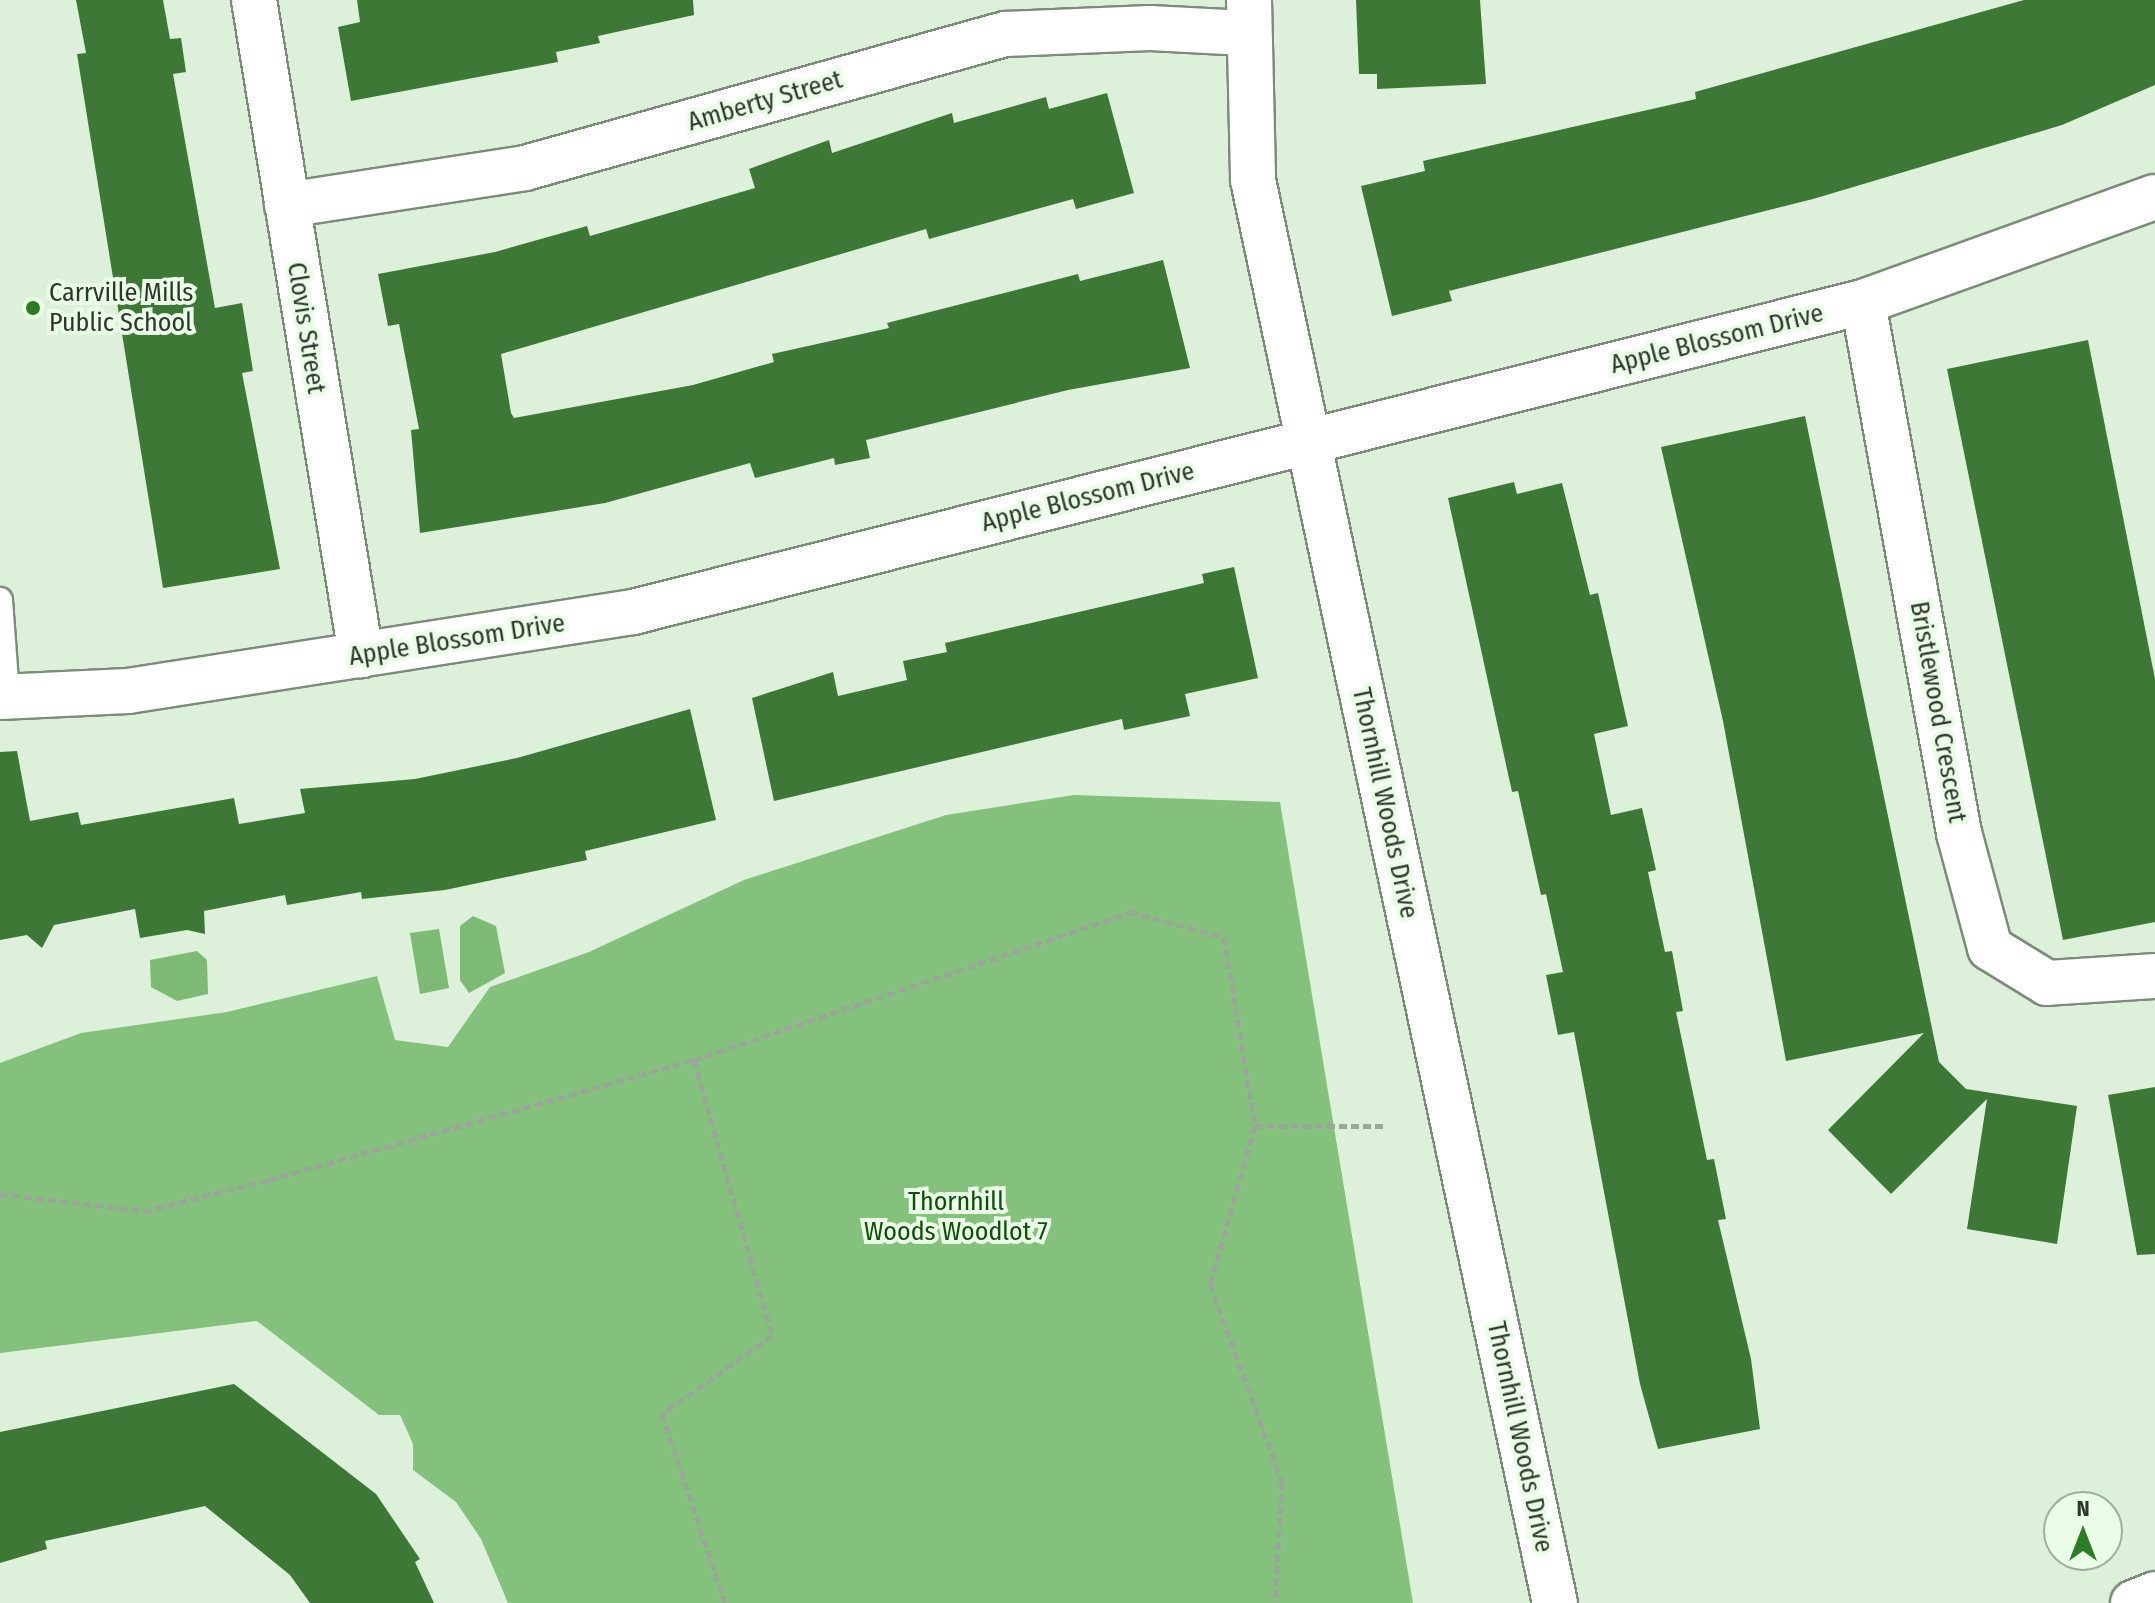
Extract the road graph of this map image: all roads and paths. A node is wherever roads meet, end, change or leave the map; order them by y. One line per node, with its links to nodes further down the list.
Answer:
1 (254, 0): 4 (street, Clovis Street)
2 (1247, 16): 4 (street, Amberty Street); 6 (street, Thornhill Woods Drive)
3 (2155, 197): 5 (street, Apple Blossom Drive)
4 (287, 205): 8 (street, Clovis Street)
5 (1863, 302): 6 (street, Apple Blossom Drive); 10 (street, Bristlewood Crescent)
6 (1308, 442): 8 (street, Apple Blossom Drive); 18 (street, Thornhill Woods Drive)
7 (0, 600): 9 (lane)
8 (361, 655): 9 (street, Apple Blossom Drive)
9 (4, 697)
10 (2155, 976)
11 (694, 1060): 12 (path); 14 (path); 16 (path)
12 (1255, 1126): 13 (path); 17 (path)
13 (1387, 1126)
14 (0, 1194)
15 (2155, 1594): 19 (street)
16 (725, 1603)
17 (1275, 1603)
18 (1555, 1603)
19 (2133, 1603)

